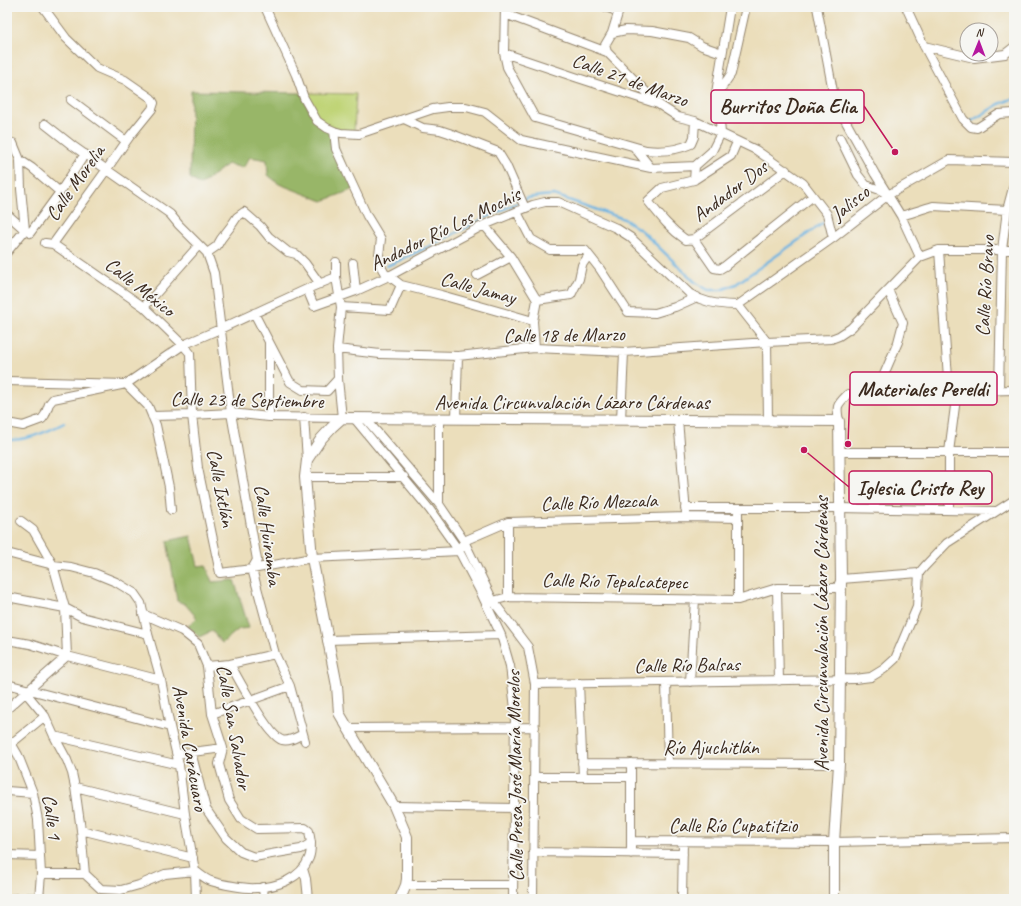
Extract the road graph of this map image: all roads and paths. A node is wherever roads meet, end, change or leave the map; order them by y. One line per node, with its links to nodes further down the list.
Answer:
1 (43, 7): 25 (street, Calle Morelia)
2 (265, 7): 23 (street)
3 (606, 7): 8 (street)
4 (727, 7): 15 (street)
5 (746, 7): 16 (street)
6 (817, 7): 40 (street)
7 (906, 7): 11 (street)
8 (620, 9): 10 (street)
9 (505, 10): 13 (street); 14 (street)
10 (612, 33): 13 (street); 15 (street)
11 (924, 46): 12 (street); 19 (street)
12 (1014, 46)
13 (607, 52): 18 (street)
14 (504, 53): 18 (street, Calle 21 de Marzo); 29 (street)
15 (722, 53): 16 (street)
16 (716, 96): 24 (street)
17 (71, 100): 25 (street)
18 (658, 104): 21 (street, Calle 21 de Marzo)
19 (1014, 113)
20 (404, 119): 23 (street); 34 (street); 42 (street)
21 (696, 120): 24 (street, Calle 21 de Marzo); 29 (street)
22 (45, 124): 30 (street)
23 (334, 131): 64 (street, Calle Jamay)
24 (721, 133): 27 (street, Calle 21 de Marzo); 33 (street)
25 (128, 138): 35 (street, Calle Morelia)
26 (840, 138): 40 (street)
27 (737, 142): 36 (street, Calle 21 de Marzo); 37 (street)
28 (14, 143): 31 (street)
29 (634, 147): 34 (street)
30 (85, 154): 35 (street); 39 (street)
31 (20, 160): 39 (street); 48 (street)
32 (1014, 162): 40 (street, Jalisco)
33 (695, 166): 34 (street); 37 (street)
34 (651, 168)
35 (107, 169): 51 (street, Calle Morelia); 52 (street)
36 (786, 170): 41 (street, Calle 21 de Marzo); 50 (street, Andador Dos)
37 (694, 180): 50 (street)
38 (1014, 184): 43 (street, Calle Río Bravo)
39 (60, 192): 48 (street)
40 (888, 195): 46 (street); 49 (street, Jalisco)
41 (813, 196): 49 (street, Calle 21 de Marzo); 50 (street)
42 (524, 207): 44 (street, Andador Río Los Mochis); 72 (street, Andador Río Los Mochis)
43 (1007, 210): 46 (street); 54 (street, Calle Río Bravo)
44 (517, 212): 47 (street, Andador Río Los Mochis); 58 (street)
45 (7, 214): 48 (street)
46 (901, 216): 60 (street)
47 (484, 225): 59 (street); 64 (street, Andador Río Los Mochis)
48 (28, 232): 56 (street)
49 (833, 237): 74 (street, Jalisco)
50 (694, 239)
51 (49, 243): 75 (street, Calle México)
52 (199, 245): 57 (street); 75 (street)
53 (940, 250): 54 (street); 60 (street); 92 (street)
54 (1002, 250): 55 (street); 90 (street, Calle Río Bravo)
55 (1014, 250)
56 (7, 252)
57 (207, 253): 66 (street); 79 (street, Calle Huiramba)
58 (588, 256): 72 (street); 73 (street)
59 (511, 257): 63 (street); 73 (street)
60 (920, 257): 69 (street, Calle 18 de Marzo)
61 (336, 262): 65 (street)
62 (353, 264): 70 (street)
63 (477, 275)
64 (390, 276): 67 (street, Calle Jamay); 70 (street, Andador Río Los Mochis)
65 (336, 277): 66 (street); 71 (street)
66 (320, 284): 68 (street)
67 (401, 285): 76 (street); 78 (street, Calle Jamay)
68 (307, 289): 71 (street, Andador Río Los Mochis); 77 (street)
69 (888, 290): 81 (street, Calle 18 de Marzo); 93 (street)
70 (356, 291): 71 (street, Andador Río Los Mochis)
71 (339, 297): 76 (street)
72 (697, 297): 74 (street, Andador Río Los Mochis)
73 (537, 300): 78 (street)
74 (738, 305): 81 (street)
75 (144, 306): 82 (street, Calle México)
76 (341, 307): 83 (street)
77 (254, 313): 79 (street); 80 (street)
78 (534, 321): 84 (street, Calle Jamay)
79 (220, 329): 82 (street); 94 (street, Calle Huiramba)
80 (269, 342): 87 (street); 97 (street)
81 (767, 342): 85 (street, Calle 18 de Marzo); 105 (street)
82 (183, 345): 89 (street); 96 (street, Calle México)
83 (337, 348): 86 (street, Calle 18 de Marzo); 87 (street)
84 (535, 348): 85 (street, Calle 18 de Marzo); 86 (street, Calle 18 de Marzo)
85 (624, 352): 103 (street)
86 (458, 356): 102 (street)
87 (338, 379): 99 (street)
88 (7, 381): 89 (street)
89 (126, 384): 95 (street); 107 (street)
90 (999, 390): 91 (street); 92 (street)
91 (1014, 390)
92 (953, 392): 93 (street); 109 (street)
93 (876, 393): 106 (street)
94 (231, 413): 96 (street, Calle 23 de Septiembre); 97 (street, Calle 23 de Septiembre); 130 (street, Calle Huiramba)
95 (152, 416): 96 (street, Calle 23 de Septiembre); 118 (street)
96 (192, 416): 130 (street, Calle Ixtlán)
97 (269, 417): 98 (street, Calle 23 de Septiembre)
98 (304, 417): 99 (street, Calle 23 de Septiembre); 111 (street)
99 (342, 418): 100 (street, Avenida Circunvalación Lázaro Cárdenas); 111 (street)
100 (360, 418): 101 (street, Avenida Circunvalación Lázaro Cárdenas); 113 (street, Calle Presa José María Morelos); 115 (street, Calle Presa José María Morelos)
101 (439, 419): 102 (street, Avenida Circunvalación Lázaro Cárdenas); 115 (street)
102 (456, 419): 103 (street, Avenida Circunvalación Lázaro Cárdenas)
103 (621, 420): 104 (street, Avenida Circunvalación Lázaro Cárdenas)
104 (678, 420): 105 (street, Avenida Circunvalación Lázaro Cárdenas); 121 (street)
105 (768, 421): 106 (street, Avenida Circunvalación Lázaro Cárdenas)
106 (839, 421): 108 (street, Avenida Circunvalación Lázaro Cárdenas)
107 (7, 423)
108 (840, 452): 109 (street); 117 (street, Avenida Circunvalación Lázaro Cárdenas)
109 (949, 452): 110 (street); 119 (street)
110 (1014, 452)
111 (307, 460): 112 (street)
112 (305, 477): 113 (street); 128 (street)
113 (404, 477): 126 (street, Calle Presa José María Morelos)
114 (1014, 500): 120 (street)
115 (438, 504): 125 (street, Calle Presa José María Morelos)
116 (738, 508): 117 (street); 121 (street); 122 (street)
117 (840, 508): 119 (street); 132 (street, Avenida Circunvalación Lázaro Cárdenas)
118 (171, 510)
119 (949, 510): 120 (street)
120 (996, 511): 131 (street)
121 (686, 513): 122 (street, Calle Río Mezcala); 124 (street, Calle Río Mezcala)
122 (738, 518): 137 (street)
123 (21, 521): 129 (street)
124 (508, 522): 125 (street, Calle Río Mezcala); 135 (street)
125 (464, 541): 126 (street); 138 (street, Calle Presa José María Morelos)
126 (460, 552): 128 (street); 142 (street, Calle Presa José María Morelos)
127 (7, 553): 129 (street, Avenida Carácuaro)
128 (312, 558): 130 (street); 144 (street)
129 (53, 565): 139 (street); 140 (street, Avenida Carácuaro)
130 (252, 569): 145 (street, Calle Huiramba)
131 (919, 573): 132 (street); 151 (street, Calle Río Balsas)
132 (841, 579): 133 (street, Calle Río Tepalcatepec); 151 (street, Avenida Circunvalación Lázaro Cárdenas)
133 (777, 588): 137 (street, Calle Río Tepalcatepec); 150 (street)
134 (7, 597): 139 (street)
135 (508, 597): 136 (street, Calle Río Tepalcatepec); 138 (street, Calle Río Tepalcatepec)
136 (696, 600): 137 (street, Calle Río Tepalcatepec); 153 (street)
137 (738, 600)
138 (492, 601): 156 (street, Calle Presa José María Morelos)
139 (65, 608): 141 (street); 146 (street)
140 (143, 614): 141 (street, Avenida Carácuaro); 148 (street, Calle San Salvador)
141 (148, 634): 149 (street, Avenida Carácuaro)
142 (501, 635): 144 (street); 166 (street, Calle Presa José María Morelos)
143 (7, 640): 146 (street)
144 (327, 640): 165 (street)
145 (275, 654): 147 (street); 157 (street, Calle Huiramba)
146 (67, 656): 149 (street); 158 (street)
147 (230, 664): 148 (street); 159 (street)
148 (207, 666): 161 (street, Calle San Salvador)
149 (161, 680): 163 (street, Avenida Carácuaro)
150 (778, 680): 151 (street, Calle Río Balsas); 153 (street, Calle Río Balsas)
151 (840, 680): 175 (street, Avenida Circunvalación Lázaro Cárdenas)
152 (666, 682): 153 (street, Calle Río Balsas); 154 (street, Calle Río Balsas); 174 (street)
153 (690, 682)
154 (579, 683): 156 (street, Calle Río Balsas); 172 (street)
155 (7, 684): 158 (street)
156 (535, 684): 164 (street, Calle Presa José María Morelos)
157 (290, 686): 159 (street); 159 (street, Calle Huiramba)
158 (27, 691): 160 (street); 162 (street); 163 (street)
159 (251, 701): 161 (street)
160 (7, 709)
161 (212, 714): 169 (street, Calle San Salvador)
162 (45, 716): 167 (street); 168 (street)
163 (170, 727): 171 (street, Avenida Carácuaro)
164 (535, 727): 166 (street); 177 (street, Calle Presa José María Morelos)
165 (348, 728): 166 (street); 183 (street)
166 (515, 728): 184 (street, Calle Presa José María Morelos)
167 (54, 736): 176 (street); 180 (street)
168 (9, 745): 182 (street, Calle 1)
169 (223, 748): 170 (street); 191 (street, Calle San Salvador)
170 (191, 752): 171 (street); 191 (street)
171 (177, 754): 176 (street, Avenida Carácuaro)
172 (582, 763): 173 (street, Río Ajuchitlán); 178 (street)
173 (631, 763): 174 (street, Río Ajuchitlán); 179 (street)
174 (668, 764): 175 (street, Río Ajuchitlán)
175 (839, 764): 190 (street, Avenida Circunvalación Lázaro Cárdenas)
176 (179, 766): 185 (street, Avenida Carácuaro)
177 (534, 777): 178 (street); 192 (street, Calle Presa José María Morelos)
178 (583, 777): 179 (street)
179 (631, 777): 188 (street)
180 (75, 787): 185 (street); 186 (street)
181 (7, 791): 182 (street)
182 (33, 793): 196 (street, Calle 1)
183 (394, 806): 184 (street); 202 (street)
184 (514, 808): 203 (street, Calle Presa José María Morelos)
185 (185, 814): 197 (street, Avenida Carácuaro)
186 (81, 830): 197 (street); 201 (street)
187 (1014, 838): 190 (street, Calle Río Cupatitzio)
188 (631, 841): 189 (street, Calle Río Cupatitzio); 193 (street)
189 (683, 841): 190 (street, Calle Río Cupatitzio); 194 (street)
190 (834, 842): 216 (street, Avenida Circunvalación Lázaro Cárdenas)
191 (311, 843): 198 (street)
192 (533, 852): 193 (street, Calle Río Cupatitzio); 214 (street, Calle Presa José María Morelos)
193 (631, 854): 194 (street, Calle Río Cupatitzio)
194 (683, 854): 215 (street)
195 (7, 855): 196 (street)
196 (40, 856): 200 (street, Calle 1)
197 (193, 858): 199 (street, Avenida Carácuaro)
198 (303, 868): 204 (street); 211 (street)
199 (195, 871): 204 (street); 205 (street); 209 (street, Avenida Carácuaro)
200 (41, 874): 201 (street); 206 (street, Calle 1)
201 (85, 874): 205 (street)
202 (406, 885): 203 (street); 212 (street)
203 (513, 885): 213 (street, Calle Presa José María Morelos)
204 (263, 887): 210 (street)
205 (121, 890): 208 (street)
206 (39, 898): 207 (street)
207 (10, 899)
208 (121, 899)
209 (196, 899)
210 (264, 899)
211 (308, 899)
212 (400, 899)
213 (513, 899)
214 (533, 899)
215 (682, 899)
216 (834, 899)

